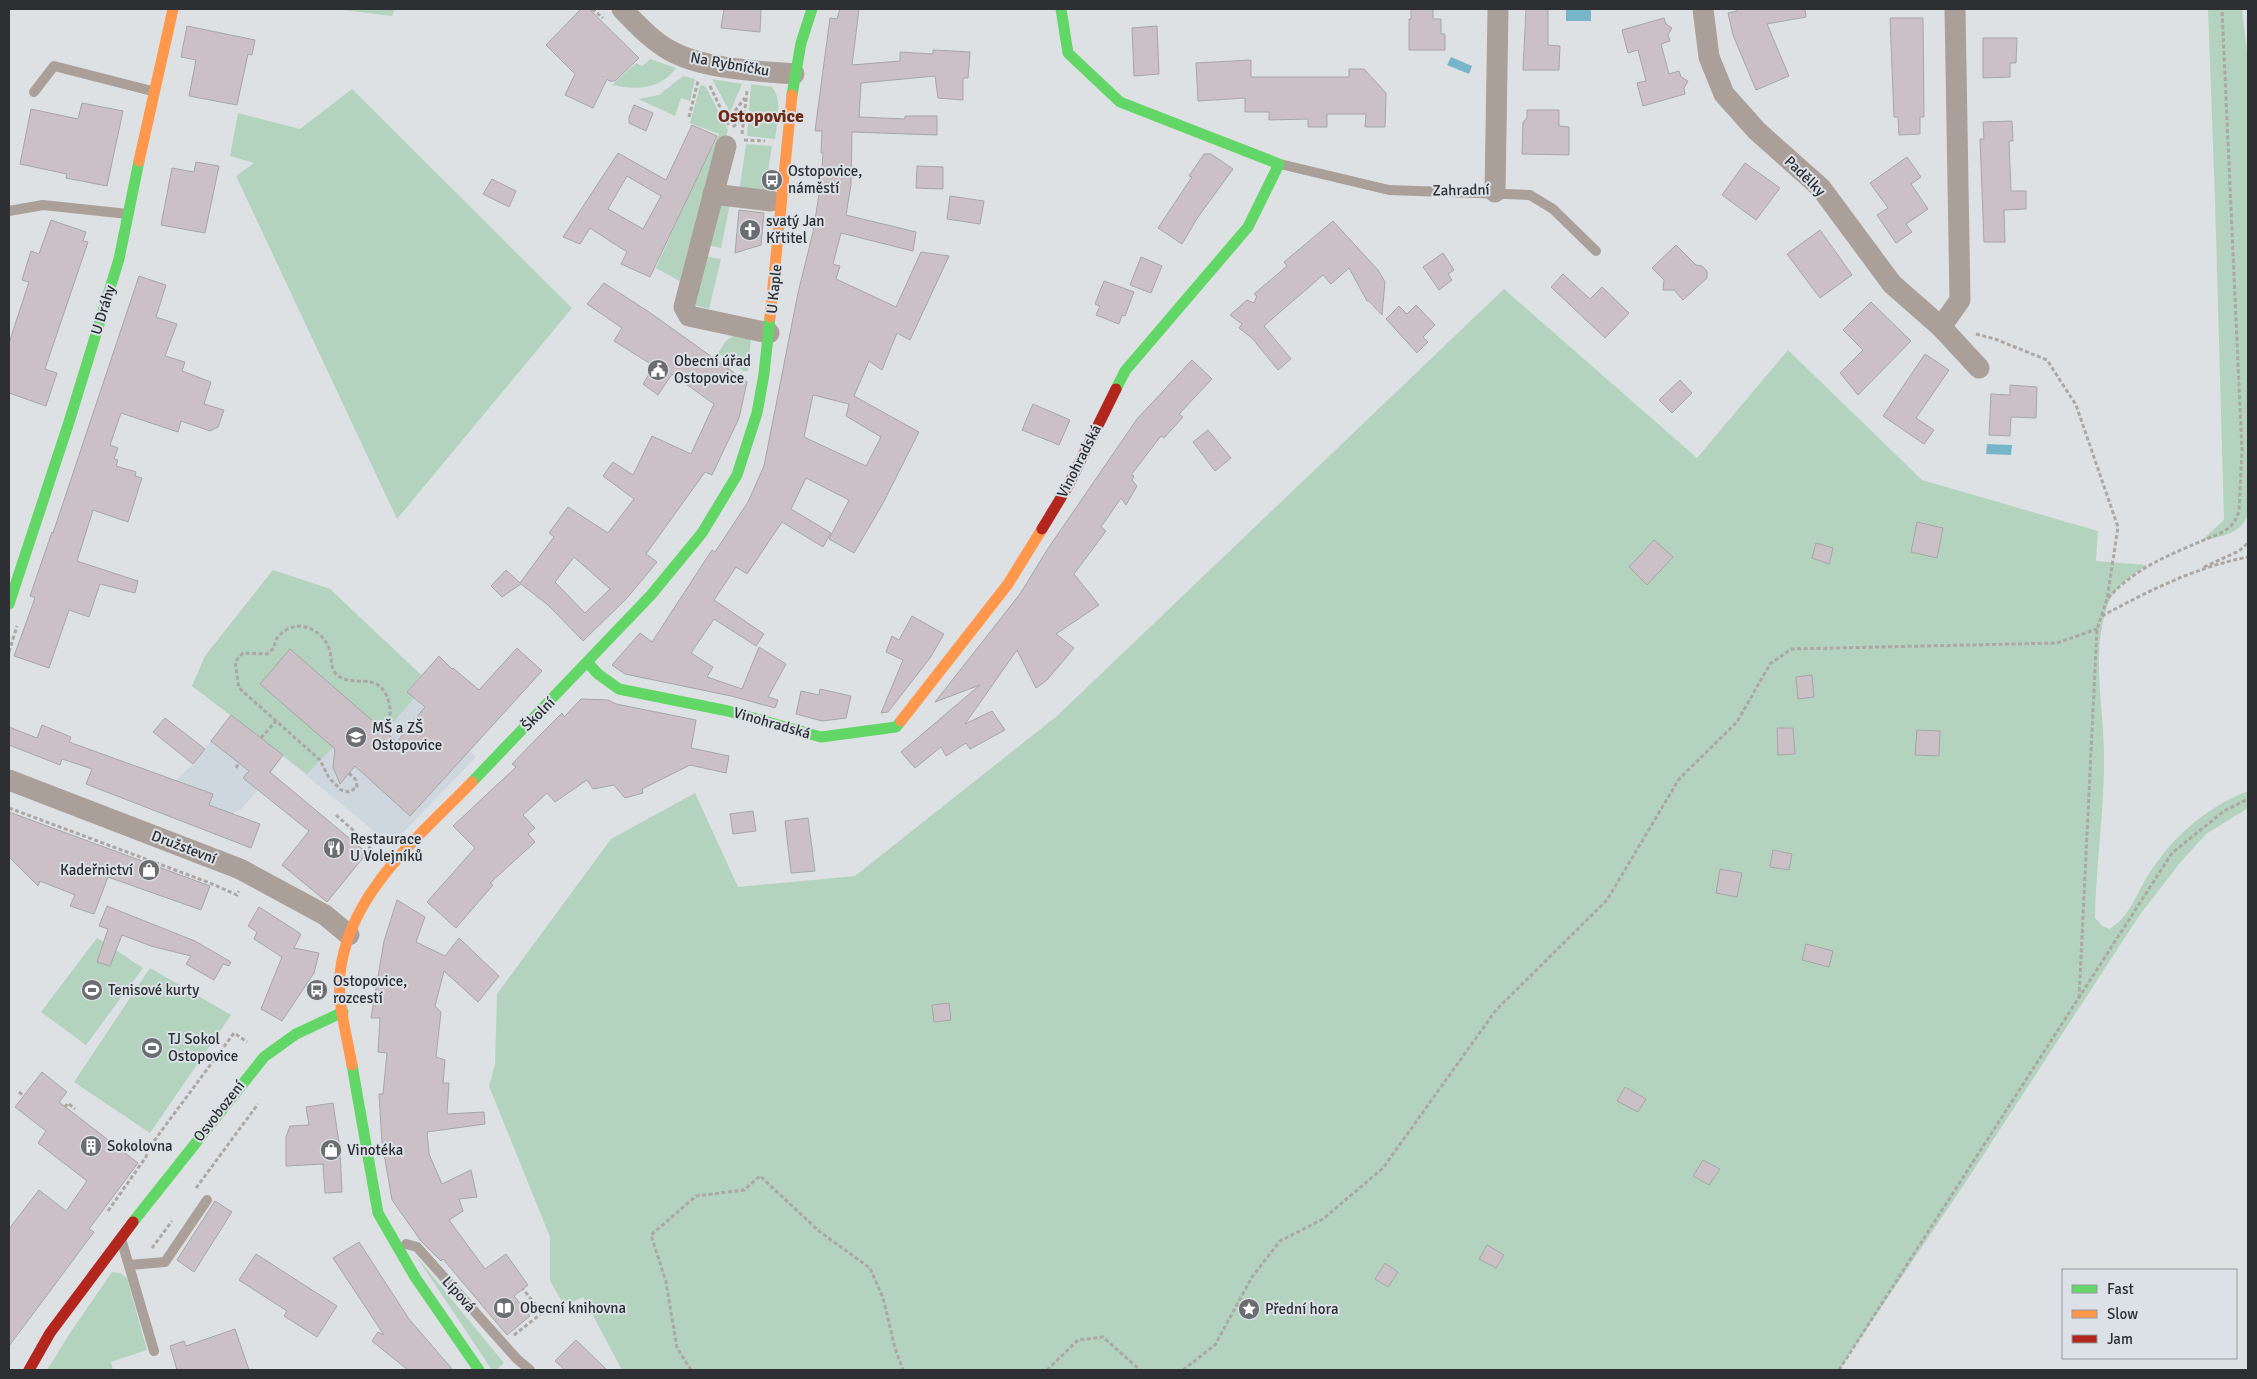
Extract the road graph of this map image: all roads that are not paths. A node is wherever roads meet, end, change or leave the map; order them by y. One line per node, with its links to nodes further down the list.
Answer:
1 (173, 9): 10 (street, U Dráhy)
2 (622, 9): 8 (street, Na Rybníčku)
3 (812, 9): 8 (street, U Kaple)
4 (1062, 9): 12 (street)
5 (1498, 9): 13 (street, Zahradní)
6 (1703, 9): 19 (street, Padělky)
7 (1955, 9): 19 (street)
8 (794, 74): 20 (street, U Kaple)
9 (34, 92): 10 (lane)
10 (153, 92): 17 (street, U Dráhy)
11 (728, 138): 14 (street, U Kaple)
12 (1279, 164): 13 (lane, Zahradní); 23 (street, Vinohradská)
13 (1496, 192): 18 (lane)
14 (713, 194): 15 (street); 20 (street, U Kaple)
15 (770, 202)
16 (9, 211): 17 (lane)
17 (129, 214): 22 (street, U Dráhy)
18 (1596, 251)
19 (1941, 327): 21 (street, Padělky)
20 (769, 333): 23 (street, Školní)
21 (1979, 368)
22 (9, 604)
23 (588, 662): 25 (street, Školní)
24 (9, 780): 25 (street, Družstevní)
25 (348, 935): 26 (street, Školní)
26 (343, 1012): 27 (street, Školní); 29 (street, Osvobození)
27 (357, 1098): 30 (street, Lípová)
28 (207, 1200): 31 (lane)
29 (120, 1238): 31 (lane); 34 (street, Osvobození)
30 (400, 1243): 33 (lane, Lípová); 35 (street, Lípová)
31 (129, 1265): 32 (lane)
32 (154, 1351)
33 (517, 1359): 36 (lane); 37 (lane, Lípová)
34 (29, 1370)
35 (479, 1370)
36 (513, 1370)
37 (530, 1370)

